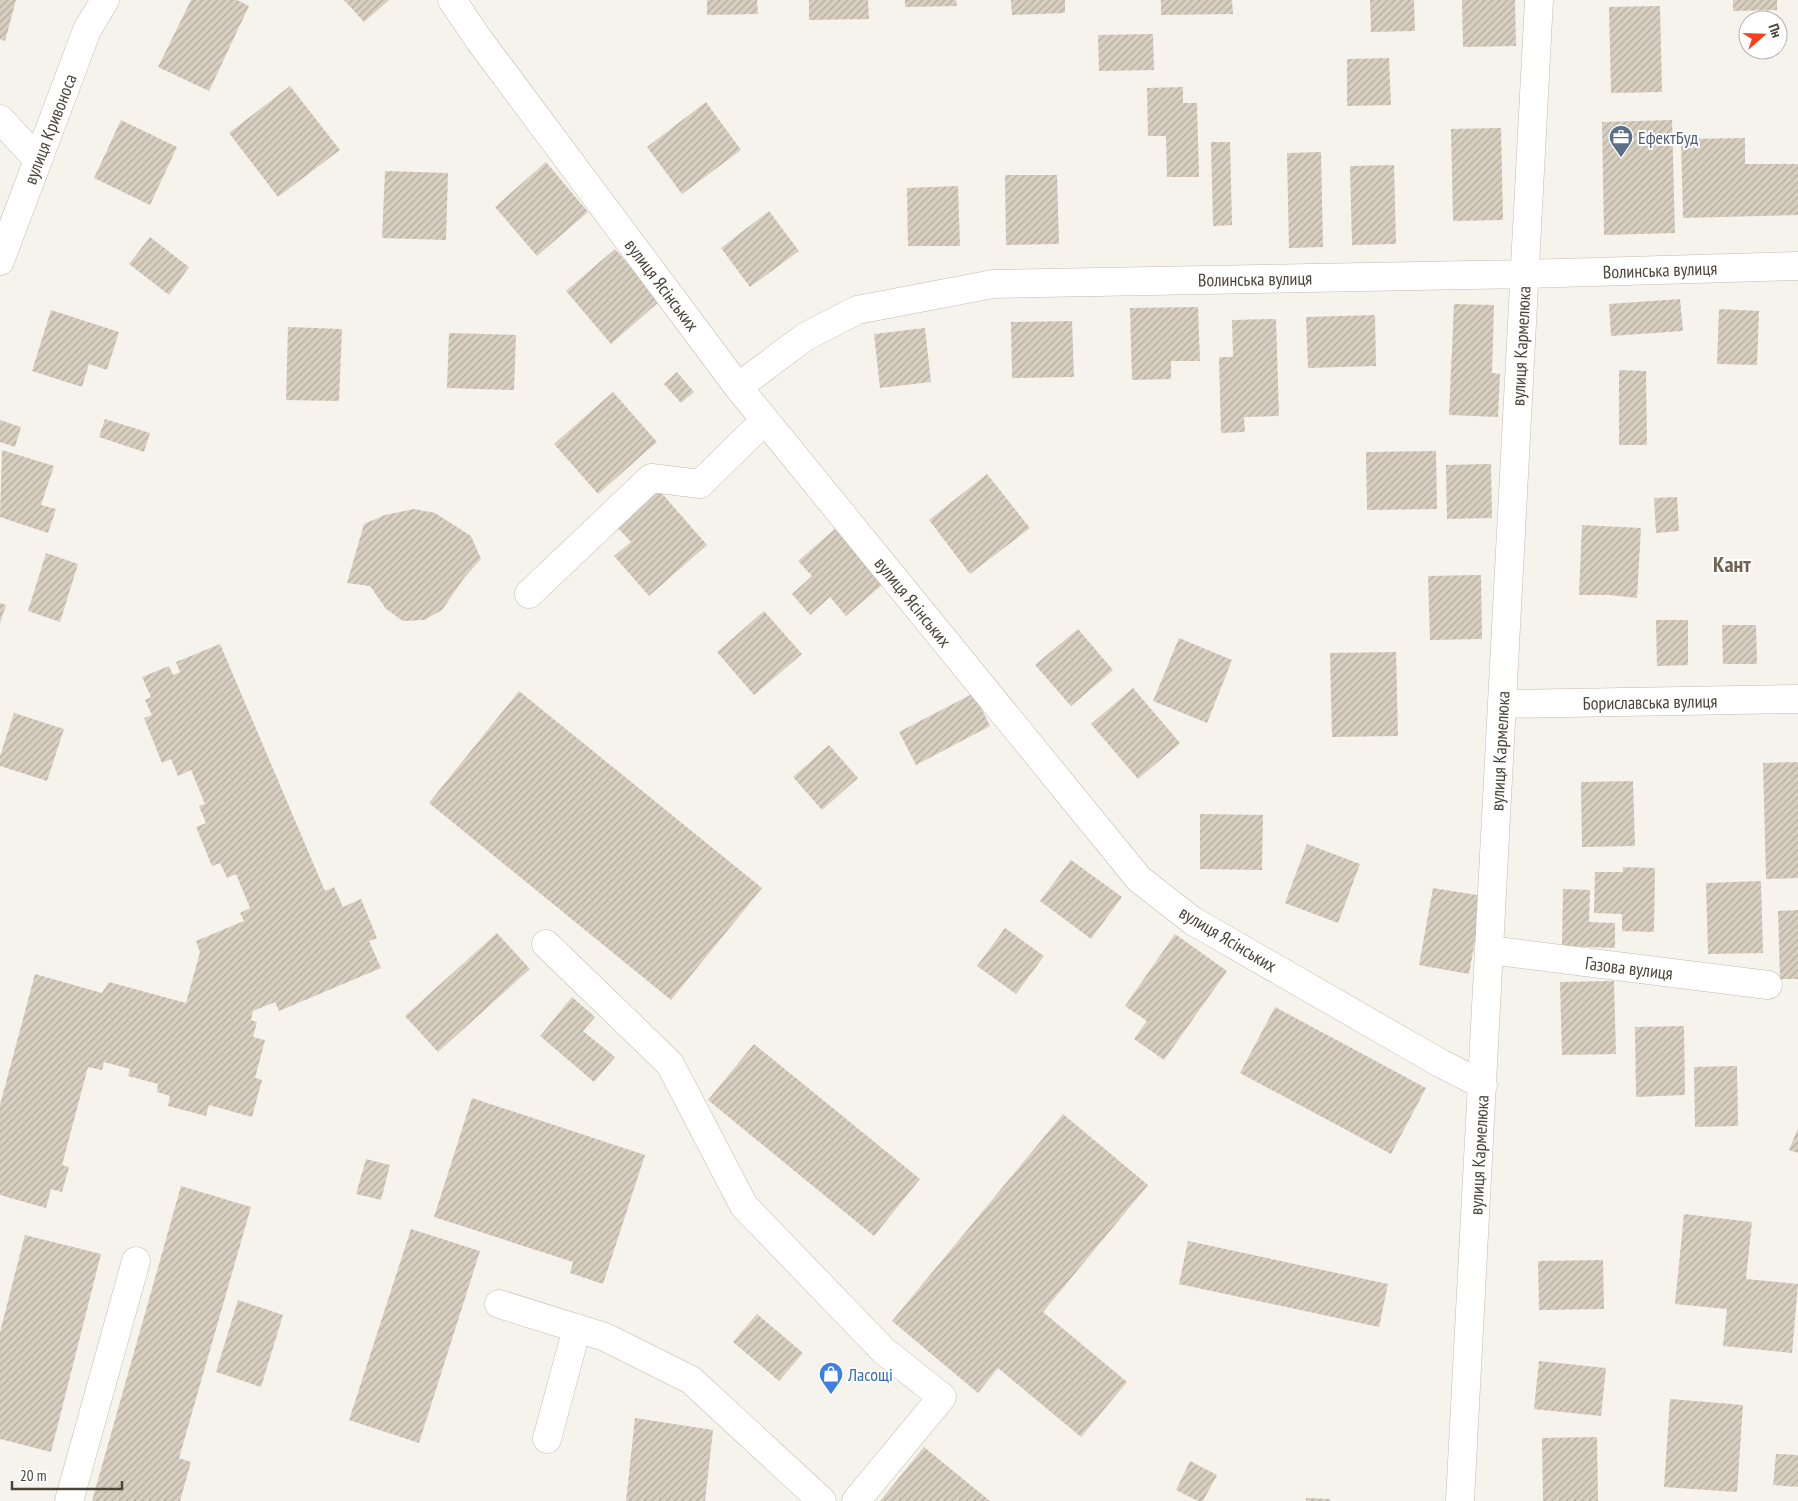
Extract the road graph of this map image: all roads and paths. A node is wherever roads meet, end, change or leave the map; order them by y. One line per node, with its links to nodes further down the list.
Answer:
1 (105, 0): 5 (street, вулиця Кривоноса)
2 (452, 0): 9 (street, вулиця Ясінських)
3 (1539, 0): 8 (street, вулиця Кармелюка)
4 (0, 119): 5 (street)
5 (38, 160): 6 (street, вулиця Кривоноса)
6 (0, 261)
7 (1798, 266): 8 (street, Волинська вулиця)
8 (1525, 274): 9 (street, Волинська вулиця); 13 (street, вулиця Кармелюка)
9 (738, 387): 10 (street, вулиця Ясінських)
10 (765, 420): 11 (street); 17 (street, вулиця Ясінських)
11 (529, 594)
12 (1798, 699): 13 (street, Бориславська вулиця)
13 (1502, 704): 15 (street, вулиця Кармелюка)
14 (546, 944): 24 (street)
15 (1490, 950): 16 (street, Газова вулиця); 17 (street, вулиця Кармелюка)
16 (1768, 985)
17 (1483, 1085): 25 (street, вулиця Кармелюка)
18 (136, 1261): 22 (street)
19 (499, 1304): 20 (street)
20 (577, 1328): 21 (street); 23 (street)
21 (547, 1439)
22 (69, 1501)
23 (822, 1501)
24 (856, 1501)
25 (1460, 1501)

